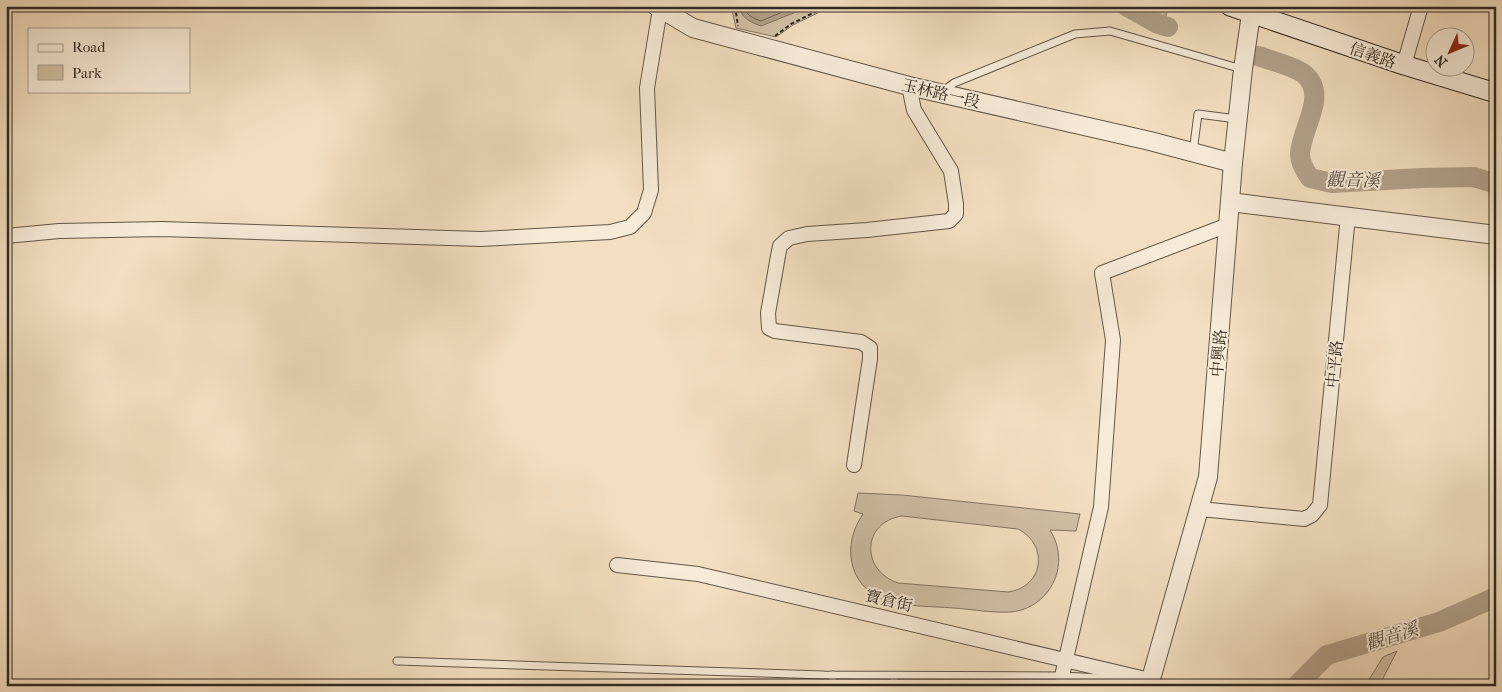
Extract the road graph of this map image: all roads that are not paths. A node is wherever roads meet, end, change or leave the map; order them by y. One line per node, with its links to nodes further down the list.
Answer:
1 (1421, 6): 5 (street)
2 (1232, 7): 4 (main road, 信義路)
3 (658, 8): 7 (street, 玉林路一段); 17 (street)
4 (1250, 14): 5 (main road, 信義路); 6 (street, 中興路)
5 (1404, 65): 9 (main road, 信義路)
6 (1242, 69): 8 (lane); 10 (street, 中興路)
7 (909, 86): 8 (street, 玉林路一段); 18 (street)
8 (941, 93): 11 (street, 玉林路一段)
9 (1496, 93)
10 (1237, 119): 11 (lane); 12 (street, 中興路)
11 (1193, 152): 12 (street, 玉林路一段)
12 (1233, 163): 13 (street, 中興路)
13 (1230, 202): 14 (street); 15 (street, 中興路)
14 (1348, 216): 16 (street); 19 (street, 中平路)
15 (1228, 225): 19 (street, 中興路); 21 (street)
16 (1496, 235)
17 (6, 236)
18 (854, 465)
19 (1200, 508): 26 (street, 中興路)
20 (617, 565): 21 (street, 寶倉街)
21 (1066, 660): 25 (street); 26 (street, 寶倉街)
22 (397, 661): 23 (lane)
23 (832, 675): 24 (lane); 27 (lane)
24 (894, 676): 25 (lane); 28 (lane)
25 (1062, 676): 26 (lane)
26 (1150, 683)
27 (832, 686)
28 (894, 686)

